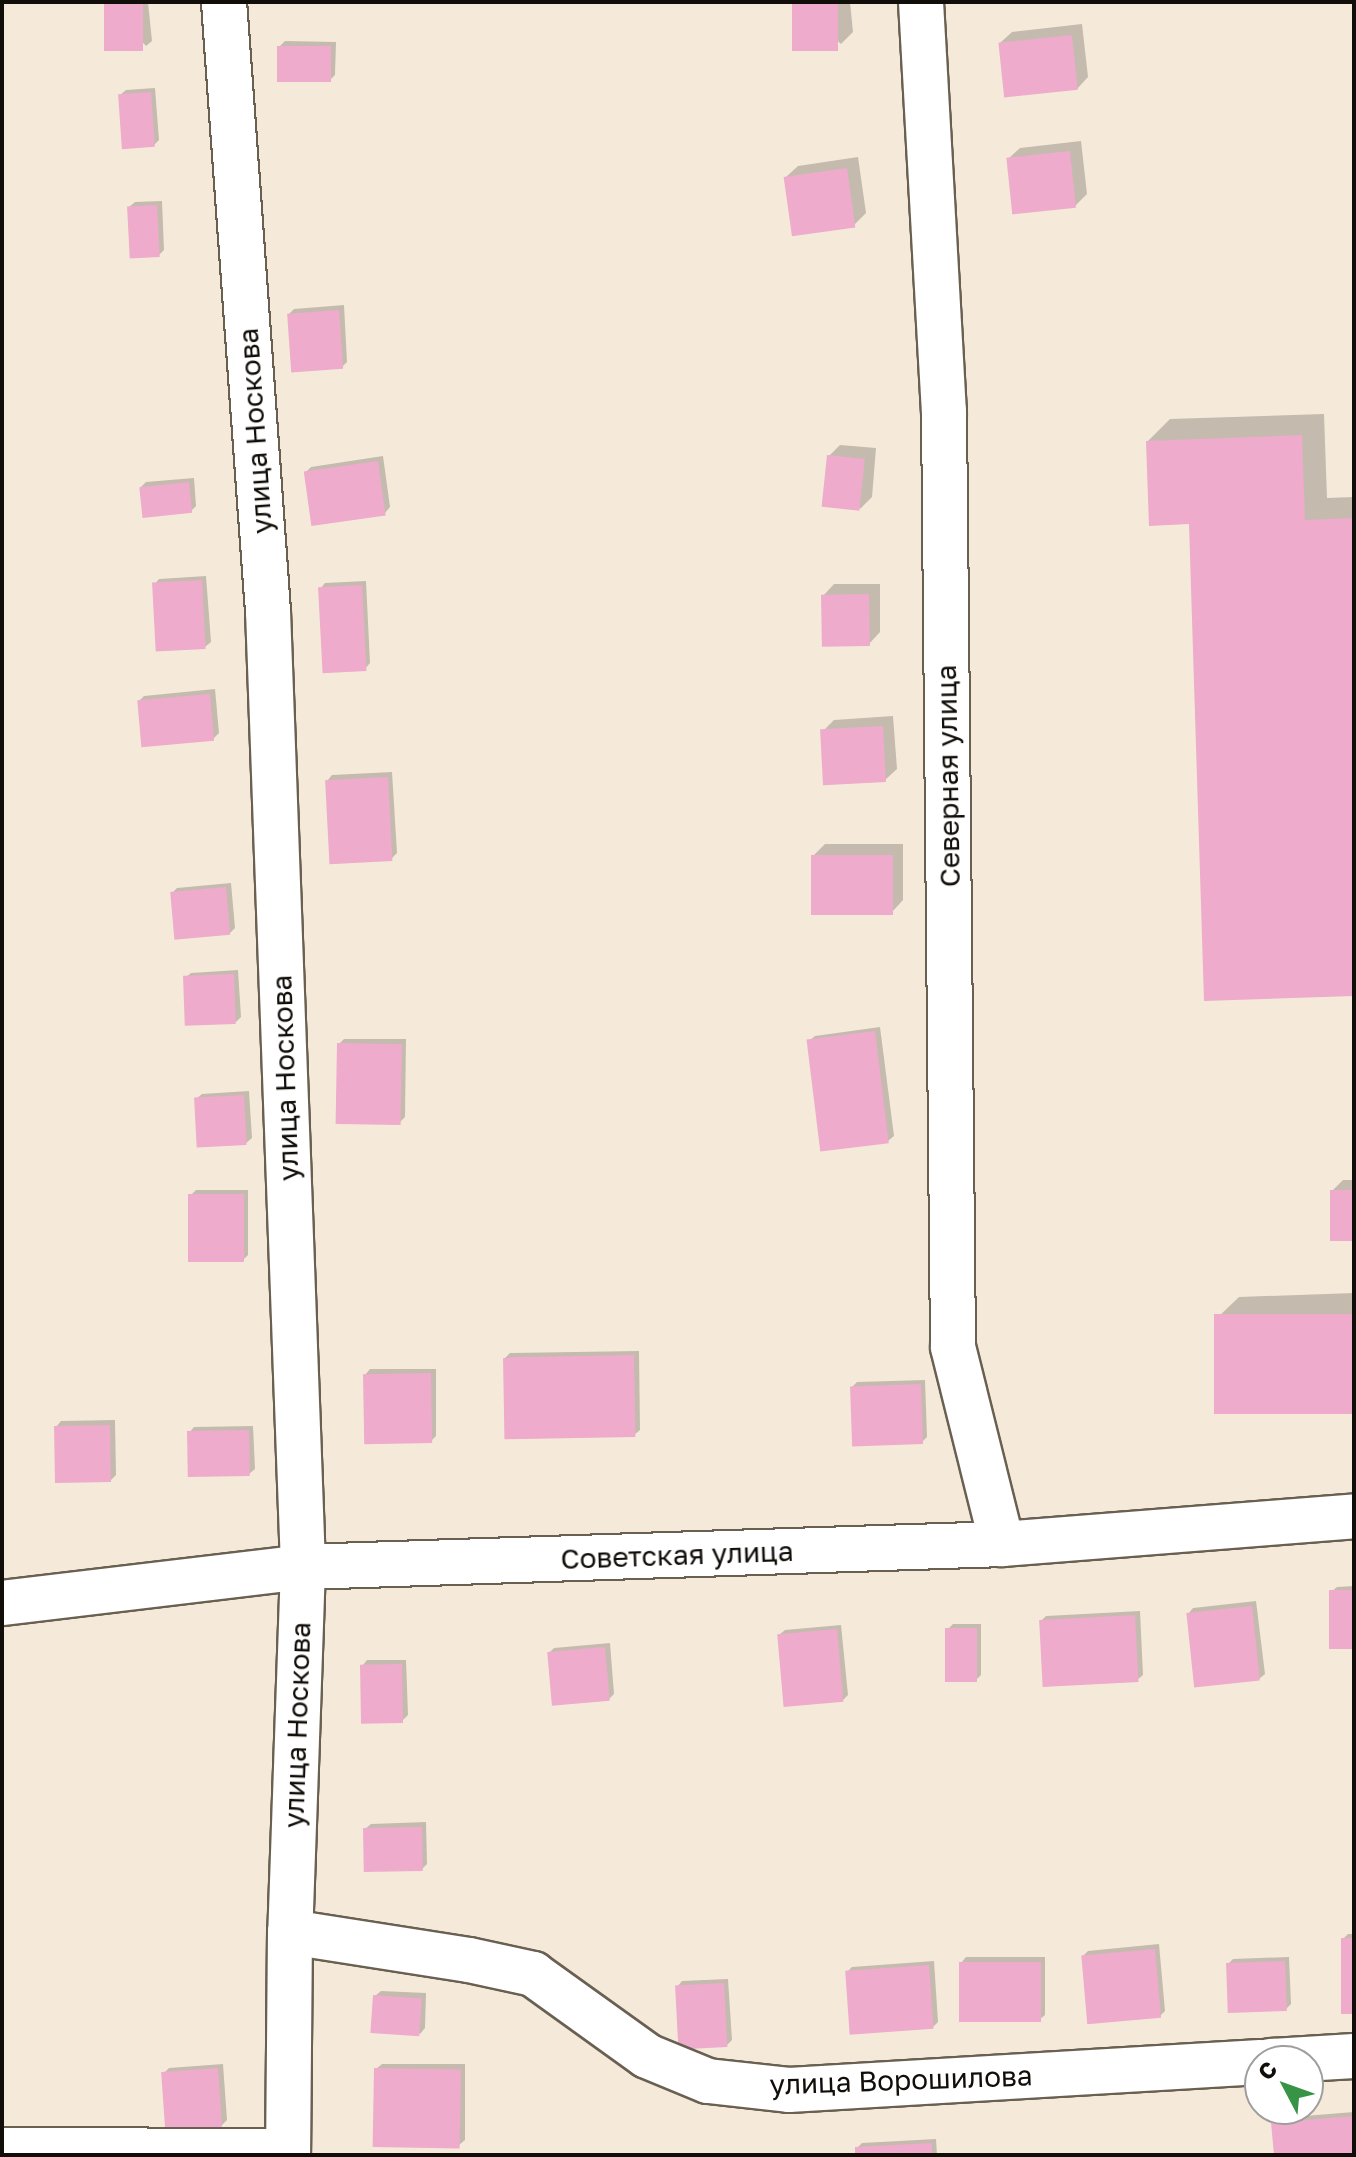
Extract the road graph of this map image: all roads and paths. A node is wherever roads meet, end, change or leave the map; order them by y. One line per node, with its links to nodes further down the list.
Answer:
1 (224, 2): 5 (street, улица Носкова)
2 (921, 2): 4 (street, Северная улица)
3 (1354, 1516): 4 (street, Советская улица)
4 (1002, 1544): 5 (street, Советская улица)
5 (303, 1567): 6 (street, Советская улица); 7 (street, улица Носкова)
6 (2, 1603)
7 (290, 1932): 10 (street, улица Ворошилова); 12 (street, улица Носкова)
8 (1354, 2056): 9 (street)
9 (1324, 2058)
10 (1244, 2063)
11 (2, 2150): 12 (street)
12 (288, 2153)

